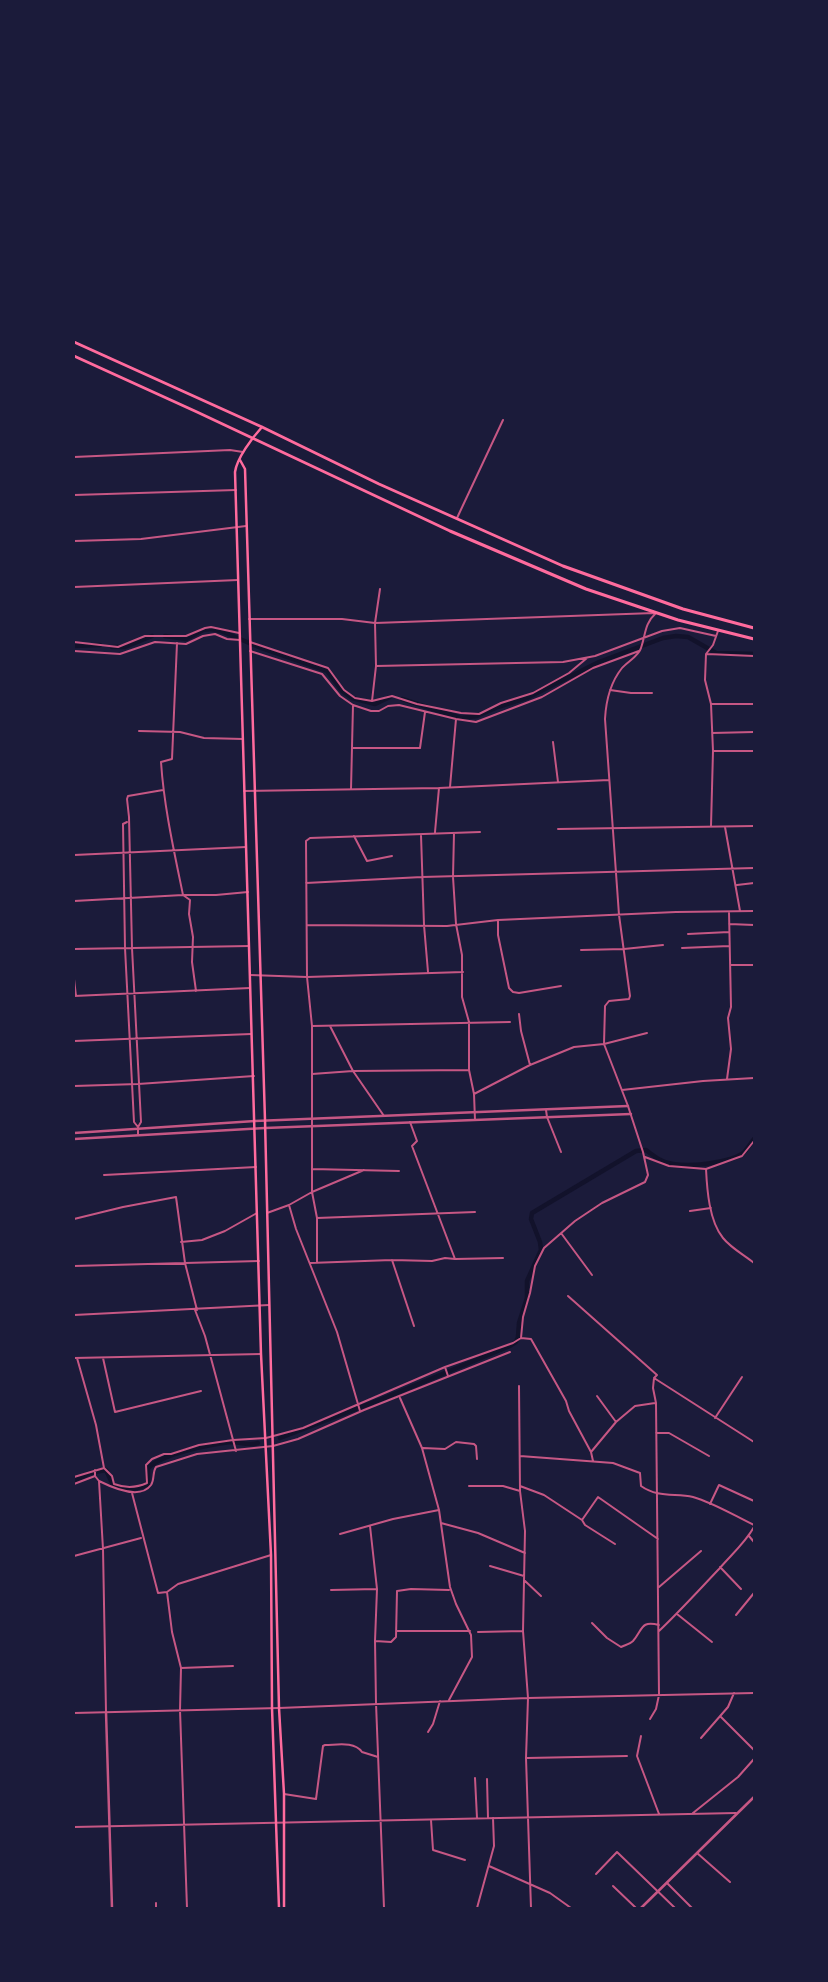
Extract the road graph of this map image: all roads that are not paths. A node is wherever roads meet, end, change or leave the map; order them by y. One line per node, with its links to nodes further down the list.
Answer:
1 (75, 342): 4 (highway)
2 (74, 356): 5 (highway)
3 (503, 420): 11 (street)
4 (262, 427): 5 (main road); 11 (highway)
5 (251, 439): 6 (main road); 18 (highway)
6 (244, 452): 7 (street); 8 (main road)
7 (74, 457)
8 (240, 460): 9 (main road); 13 (main road)
9 (236, 490): 10 (street); 12 (main road)
10 (74, 495)
11 (456, 520): 21 (highway)
12 (236, 526): 13 (street); 14 (street); 15 (main road)
13 (246, 526): 19 (main road)
14 (74, 541)
15 (238, 580): 16 (street); 23 (main road)
16 (74, 587)
17 (380, 589): 20 (street)
18 (656, 612): 20 (street); 22 (highway); 25 (street)
19 (249, 620): 20 (street); 29 (main road)
20 (375, 623): 37 (street)
21 (754, 628)
22 (718, 631): 24 (street); 26 (highway)
23 (240, 634): 27 (main road); 28 (street)
24 (716, 636): 25 (street); 34 (street)
25 (642, 638): 31 (street); 36 (street)
26 (754, 639)
27 (240, 640): 30 (street); 50 (main road)
28 (74, 642)
29 (250, 642): 33 (main road); 40 (street)
30 (177, 643): 32 (street); 47 (street)
31 (641, 650): 38 (street); 45 (street)
32 (74, 651)
33 (250, 651): 43 (street); 62 (main road)
34 (706, 654): 35 (street); 41 (street)
35 (754, 656)
36 (587, 658): 37 (street); 40 (street)
37 (376, 666): 40 (street)
38 (610, 690): 39 (street); 55 (street)
39 (652, 693)
40 (372, 701)
41 (711, 704): 42 (street); 49 (street)
42 (754, 704)
43 (353, 705): 44 (street); 52 (street)
44 (425, 712): 45 (street); 52 (street)
45 (456, 719): 57 (street)
46 (139, 731): 47 (street)
47 (172, 732): 50 (street); 60 (street)
48 (754, 732): 49 (street)
49 (712, 733): 53 (street)
50 (243, 738): 61 (main road)
51 (553, 742): 56 (street)
52 (352, 748): 59 (street)
53 (713, 751): 54 (street); 64 (street)
54 (754, 751)
55 (609, 780): 56 (street); 67 (street)
56 (558, 782): 57 (street)
57 (450, 787): 58 (street)
58 (439, 788): 59 (street); 71 (street)
59 (351, 789): 62 (street)
60 (163, 790): 63 (street); 75 (street)
61 (244, 791): 62 (street); 74 (main road)
62 (254, 791): 119 (main road)
63 (128, 822): 76 (street); 77 (street)
64 (711, 826): 65 (street); 67 (street)
65 (725, 826): 66 (street); 80 (street)
66 (754, 826)
67 (612, 828): 68 (street); 82 (street)
68 (558, 829)
69 (480, 832): 70 (street)
70 (454, 833): 71 (street); 84 (street)
71 (435, 834): 72 (street)
72 (420, 835): 73 (street); 83 (street)
73 (354, 836): 79 (street); 85 (street)
74 (246, 847): 75 (street); 88 (main road)
75 (175, 851): 77 (street); 89 (street)
76 (122, 853): 77 (street); 78 (street); 91 (street)
77 (129, 853): 90 (street)
78 (74, 855)
79 (392, 856)
80 (734, 868): 81 (street); 82 (street); 87 (street)
81 (754, 868)
82 (616, 873): 84 (street); 96 (street)
83 (422, 877): 84 (street); 85 (street); 101 (street)
84 (453, 877): 98 (street)
85 (306, 883): 100 (street)
86 (754, 883): 87 (street)
87 (736, 885): 93 (street)
88 (248, 892): 89 (street); 106 (main road)
89 (182, 895): 90 (street); 110 (street)
90 (130, 898): 91 (street); 109 (street)
91 (123, 899): 92 (street); 108 (street)
92 (74, 901)
93 (740, 911): 94 (street); 95 (street)
94 (754, 911)
95 (729, 912): 96 (street); 99 (street)
96 (619, 915): 97 (street); 113 (street)
97 (498, 920): 98 (street); 123 (street)
98 (456, 924): 101 (street); 117 (street)
99 (729, 924): 102 (street); 103 (street)
100 (307, 925): 101 (street); 121 (street)
101 (424, 925): 118 (street)
102 (754, 926)
103 (729, 932): 104 (street); 107 (street)
104 (688, 934)
105 (663, 945): 113 (street)
106 (249, 946): 110 (street); 120 (main road)
107 (729, 946): 111 (street); 116 (street)
108 (125, 948): 109 (street); 112 (street); 126 (street)
109 (132, 948): 110 (street); 127 (street)
110 (194, 948): 125 (street)
111 (682, 948)
112 (74, 949)
113 (624, 949): 114 (street); 139 (street)
114 (581, 950)
115 (754, 964): 116 (street)
116 (730, 965): 146 (street)
117 (463, 972): 118 (street); 130 (street)
118 (428, 973): 121 (street)
119 (260, 974): 120 (street); 121 (street); 159 (main road)
120 (250, 975): 124 (main road)
121 (307, 977): 132 (street)
122 (74, 980): 128 (street)
123 (561, 986)
124 (250, 988): 125 (street); 135 (main road)
125 (196, 991): 127 (street)
126 (127, 994): 127 (street); 128 (street); 136 (street)
127 (134, 994): 137 (street)
128 (75, 996)
129 (519, 1014): 140 (street)
130 (468, 1022): 131 (street); 133 (street); 141 (street)
131 (510, 1022)
132 (312, 1026): 133 (street); 143 (street)
133 (330, 1026): 142 (street)
134 (647, 1033): 139 (street)
135 (253, 1034): 137 (street); 144 (main road)
136 (129, 1038): 137 (street); 138 (street); 147 (street)
137 (136, 1038): 148 (street)
138 (74, 1040)
139 (604, 1044): 140 (street); 150 (street)
140 (530, 1065): 151 (street)
141 (469, 1070): 142 (street); 151 (street)
142 (353, 1071): 143 (street); 156 (street)
143 (312, 1074): 158 (street)
144 (254, 1076): 148 (street); 161 (main road)
145 (754, 1078): 146 (street)
146 (727, 1079): 150 (street)
147 (132, 1084): 148 (street); 149 (street); 164 (street)
148 (138, 1084): 164 (street)
149 (74, 1086)
150 (622, 1090): 152 (street)
151 (474, 1094): 154 (street)
152 (628, 1106): 153 (street); 155 (street)
153 (546, 1110): 154 (street); 157 (street)
154 (475, 1113): 156 (street); 160 (street)
155 (631, 1114): 157 (street); 172 (street)
156 (384, 1116): 158 (street)
157 (547, 1117): 160 (street); 171 (street)
158 (312, 1119): 159 (street); 163 (street)
159 (265, 1120): 161 (street); 166 (main road)
160 (475, 1120): 162 (street)
161 (256, 1121): 164 (street); 165 (main road)
162 (410, 1122): 163 (street); 186 (street)
163 (312, 1126): 166 (street); 174 (street)
164 (138, 1128): 167 (street); 168 (street)
165 (256, 1128): 166 (street); 168 (street); 173 (main road)
166 (265, 1128): 183 (main road)
167 (74, 1133)
168 (138, 1134): 169 (street)
169 (74, 1139)
170 (754, 1141): 175 (street)
171 (561, 1152)
172 (644, 1157): 175 (street); 189 (street)
173 (256, 1167): 178 (street); 185 (main road)
174 (312, 1169): 176 (street); 179 (street)
175 (706, 1169): 181 (street)
176 (364, 1170): 177 (street); 179 (street)
177 (399, 1171)
178 (104, 1176)
179 (312, 1192): 180 (street); 187 (street)
180 (289, 1206): 183 (street); 198 (street)
181 (711, 1208): 182 (street); 196 (street)
182 (690, 1211)
183 (267, 1212): 203 (main road)
184 (475, 1212): 186 (street)
185 (258, 1213): 190 (street); 193 (main road)
186 (438, 1213): 187 (street); 192 (street)
187 (317, 1218): 195 (street)
188 (74, 1219): 190 (street)
189 (561, 1233): 200 (street); 207 (street)
190 (181, 1242): 197 (street)
191 (503, 1258): 192 (street)
192 (455, 1259): 194 (street)
193 (259, 1260): 197 (street); 202 (main road)
194 (392, 1260): 195 (street); 206 (street)
195 (317, 1262): 198 (street)
196 (754, 1262)
197 (185, 1263): 199 (street); 204 (street)
198 (310, 1263): 222 (street)
199 (74, 1266)
200 (592, 1275)
201 (568, 1296): 216 (street)
202 (260, 1305): 203 (street); 204 (street); 209 (main road)
203 (270, 1305): 227 (main road)
204 (196, 1310): 205 (street); 210 (street)
205 (74, 1315)
206 (414, 1326)
207 (521, 1338): 213 (street); 235 (street)
208 (510, 1352): 214 (street)
209 (261, 1354): 210 (street); 228 (main road)
210 (209, 1355): 212 (street); 229 (street)
211 (75, 1358): 212 (street); 240 (street)
212 (103, 1358): 218 (street)
213 (445, 1367): 214 (street); 222 (street)
214 (449, 1377): 220 (street)
215 (742, 1377): 224 (street)
216 (654, 1378): 221 (street); 224 (street)
217 (519, 1386): 236 (street)
218 (201, 1391)
219 (596, 1396): 225 (street)
220 (399, 1398): 223 (street); 233 (street)
221 (656, 1403): 225 (street); 226 (street)
222 (358, 1404): 223 (street); 227 (street)
223 (360, 1411): 231 (street)
224 (715, 1418): 230 (street)
225 (616, 1422): 235 (street)
226 (656, 1433): 237 (street); 250 (street)
227 (273, 1436): 228 (street); 231 (main road)
228 (266, 1438): 229 (street); 232 (main road)
229 (233, 1441): 234 (street); 240 (street)
230 (754, 1442)
231 (273, 1446): 232 (street); 302 (main road)
232 (266, 1447): 234 (street); 267 (main road)
233 (422, 1448): 238 (street); 253 (street)
234 (236, 1450): 249 (street)
235 (591, 1452): 239 (street)
236 (520, 1456): 239 (street); 247 (street)
237 (709, 1456)
238 (477, 1460)
239 (593, 1461): 250 (street)
240 (104, 1468): 241 (street)
241 (95, 1470): 242 (street); 243 (street)
242 (95, 1476): 244 (street); 245 (street)
243 (74, 1477)
244 (99, 1480): 249 (street); 264 (street)
245 (74, 1484)
246 (469, 1486): 248 (street)
247 (520, 1486): 248 (street); 254 (street)
248 (520, 1490): 266 (street)
249 (132, 1492): 260 (street)
250 (657, 1494): 252 (street); 261 (street)
251 (754, 1501): 252 (street)
252 (710, 1504): 257 (street)
253 (439, 1510): 255 (street); 256 (street)
254 (582, 1520): 261 (street); 263 (street)
255 (441, 1523): 266 (street); 277 (street)
256 (370, 1526): 258 (street); 274 (street)
257 (754, 1526): 259 (street)
258 (340, 1534)
259 (749, 1536): 262 (street); 270 (street)
260 (142, 1537): 264 (street); 278 (street)
261 (658, 1539): 273 (street)
262 (754, 1542)
263 (615, 1544)
264 (103, 1549): 268 (street); 304 (street)
265 (701, 1551): 273 (street)
266 (525, 1553): 271 (street)
267 (271, 1555): 278 (street); 301 (main road)
268 (74, 1556)
269 (490, 1566): 271 (street)
270 (720, 1567): 275 (street); 281 (street)
271 (524, 1576): 272 (street)
272 (524, 1580): 280 (street); 288 (street)
273 (658, 1588): 284 (street)
274 (377, 1589): 276 (street); 290 (street)
275 (741, 1589)
276 (331, 1590)
277 (451, 1590): 285 (street); 287 (street)
278 (166, 1592): 293 (street)
279 (754, 1593): 282 (street)
280 (541, 1596)
281 (677, 1614): 286 (street); 291 (street)
282 (736, 1614)
283 (592, 1623): 284 (street)
284 (659, 1625): 286 (street)
285 (470, 1630): 287 (street); 298 (street)
286 (659, 1630): 296 (street)
287 (396, 1631): 290 (street)
288 (523, 1631): 289 (street); 297 (street)
289 (478, 1632)
290 (375, 1641): 300 (street)
291 (712, 1642)
292 (233, 1666): 293 (street)
293 (181, 1668): 303 (street)
294 (734, 1693): 295 (street); 296 (street); 306 (street)
295 (754, 1693)
296 (659, 1695): 297 (street); 307 (street)
297 (528, 1698): 298 (street); 314 (street)
298 (449, 1700): 299 (street)
299 (440, 1701): 300 (street); 308 (street)
300 (376, 1703): 302 (street); 313 (street)
301 (272, 1708): 302 (street); 303 (street); 329 (main road)
302 (279, 1708): 318 (main road)
303 (180, 1710): 304 (street); 331 (street)
304 (106, 1712): 305 (street); 332 (street)
305 (74, 1713)
306 (721, 1717): 310 (street); 311 (street)
307 (650, 1719)
308 (428, 1732)
309 (641, 1736): 322 (street)
310 (701, 1738)
311 (754, 1750)
312 (627, 1756): 314 (street)
313 (378, 1757): 318 (street); 328 (street)
314 (526, 1758): 323 (street)
315 (754, 1759): 320 (street)
316 (475, 1778): 324 (street)
317 (487, 1778): 325 (street)
318 (284, 1794): 330 (main road)
319 (754, 1797): 321 (street)
320 (693, 1813): 321 (street); 322 (street)
321 (736, 1813): 334 (street)
322 (659, 1814): 323 (street)
323 (529, 1817): 326 (street); 339 (street)
324 (477, 1818): 325 (street); 327 (street)
325 (488, 1818): 326 (street)
326 (493, 1818): 336 (street)
327 (431, 1820): 328 (street); 335 (street)
328 (379, 1822): 330 (street); 349 (street)
329 (278, 1824): 330 (street); 331 (street); 347 (main road)
330 (283, 1824): 348 (main road)
331 (185, 1825): 332 (street); 346 (street)
332 (110, 1826): 333 (street); 344 (street)
333 (74, 1827)
334 (696, 1853): 338 (street); 340 (street)
335 (465, 1860)
336 (489, 1866): 339 (street); 350 (street)
337 (596, 1874): 342 (street)
338 (730, 1882)
339 (531, 1883): 351 (street); 352 (street)
340 (667, 1883): 342 (street); 356 (street)
341 (613, 1886): 353 (street)
342 (658, 1892): 354 (street); 355 (street)
343 (156, 1903): 345 (street)
344 (112, 1908)
345 (156, 1908)
346 (188, 1908)
347 (279, 1908)
348 (284, 1908)
349 (384, 1908)
350 (477, 1908)
351 (531, 1908)
352 (571, 1908)
353 (636, 1908)
354 (641, 1908)
355 (675, 1908)
356 (692, 1908)

